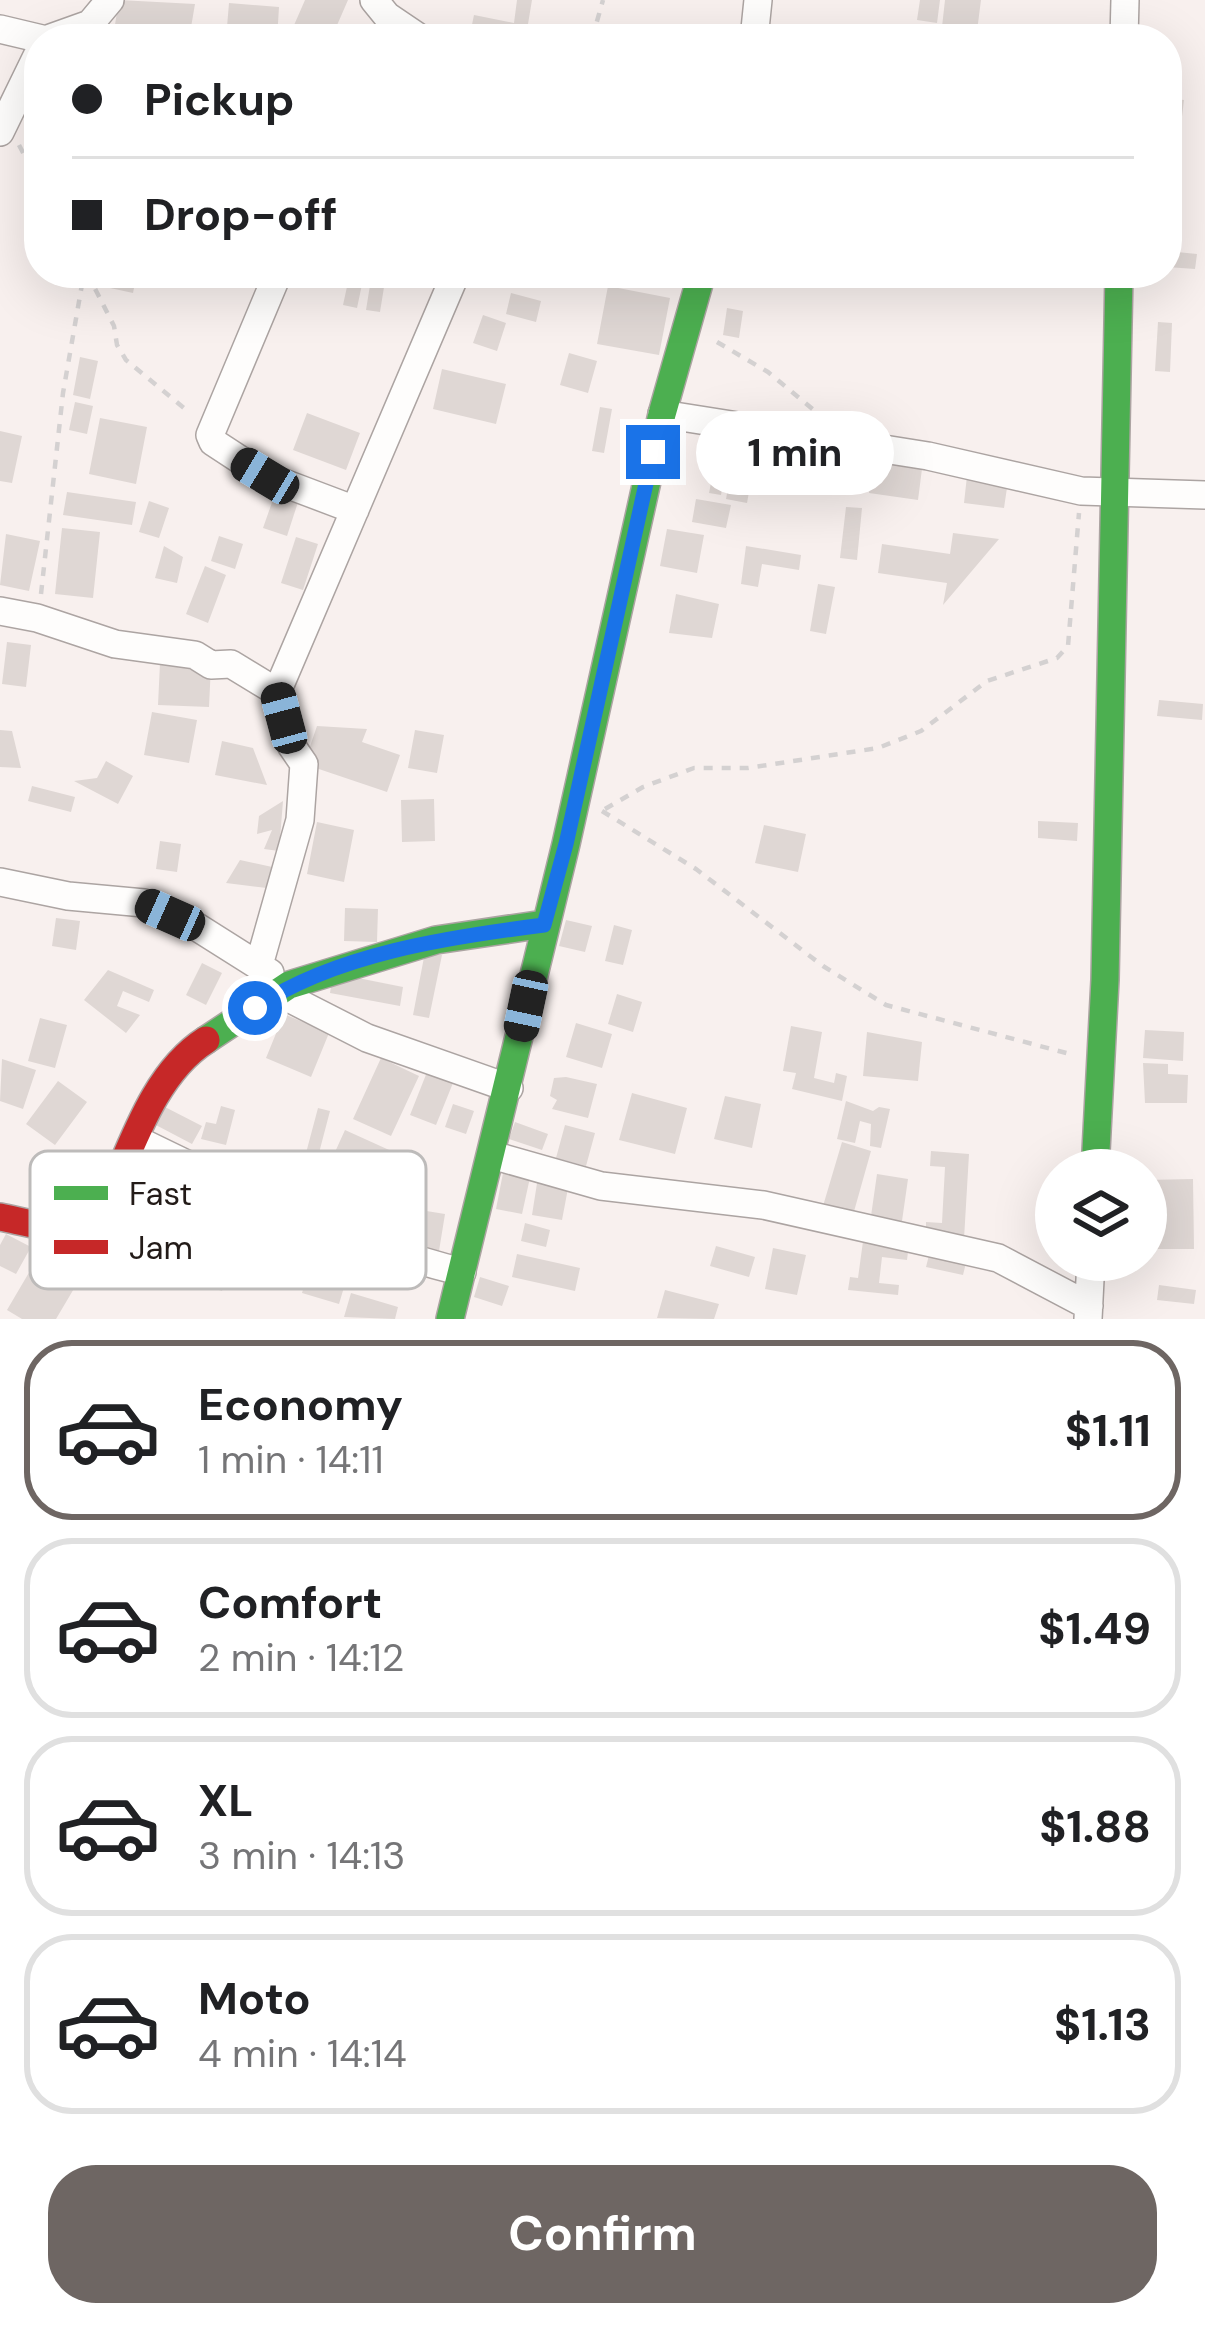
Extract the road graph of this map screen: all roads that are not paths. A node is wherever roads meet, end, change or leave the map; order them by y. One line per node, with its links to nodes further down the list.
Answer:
1 (110, 0): 2 (street)
2 (90, 24)
3 (24, 82): 4 (street)
4 (3, 125)
5 (271, 288): 12 (street)
6 (450, 288): 12 (street)
7 (697, 288): 9 (street)
8 (1119, 288): 10 (street)
9 (662, 414): 10 (street); 16 (street)
10 (1115, 492): 11 (street); 21 (street)
11 (1205, 495)
12 (355, 510): 14 (street)
13 (0, 611): 14 (street)
14 (277, 692): 17 (street)
15 (0, 882): 17 (street)
16 (544, 925): 18 (street); 19 (street)
17 (259, 965): 18 (street)
18 (283, 989): 19 (street); 20 (street)
19 (509, 1088): 24 (street)
20 (136, 1140): 22 (street); 23 (street)
21 (1096, 1149)
22 (131, 1151)
23 (158, 1151)
24 (492, 1155): 28 (street); 30 (street)
25 (0, 1217): 26 (street)
26 (30, 1222)
27 (426, 1263): 28 (street)
28 (462, 1272): 31 (street)
29 (1090, 1281): 30 (street)
30 (1088, 1312)
31 (450, 1319)

